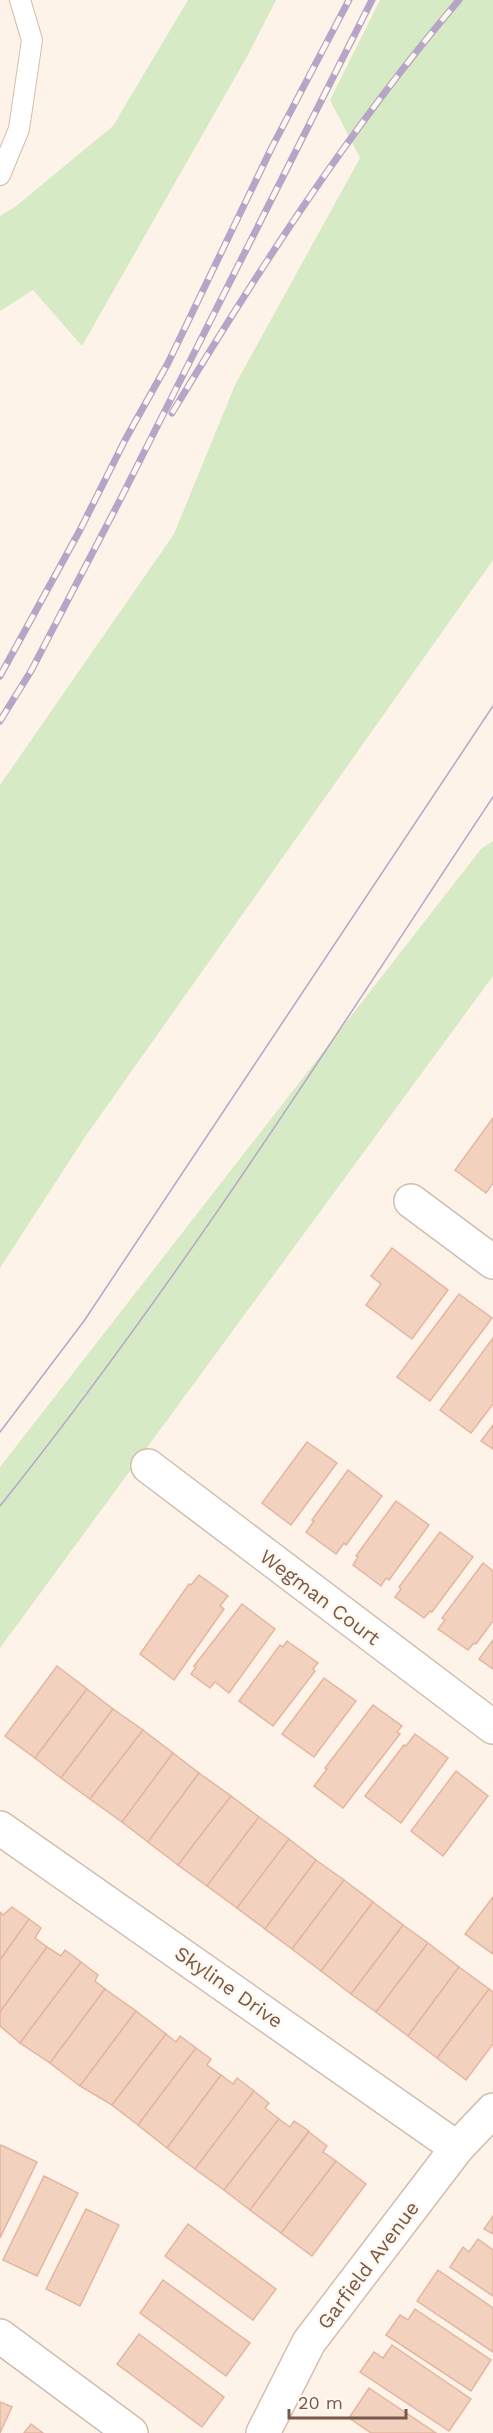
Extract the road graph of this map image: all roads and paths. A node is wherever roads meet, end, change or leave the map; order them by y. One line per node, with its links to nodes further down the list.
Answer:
1 (20, 0): 2 (lane)
2 (0, 175)
3 (411, 1201): 4 (street)
4 (493, 1262)
5 (148, 1466): 6 (street, Wegman Court)
6 (493, 1727)
7 (0, 1827): 9 (street, Skyline Drive)
8 (493, 2110): 9 (street, Garfield Avenue)
9 (457, 2148): 12 (street, Garfield Avenue)
10 (0, 2336): 11 (street)
11 (131, 2433)
12 (263, 2433)

